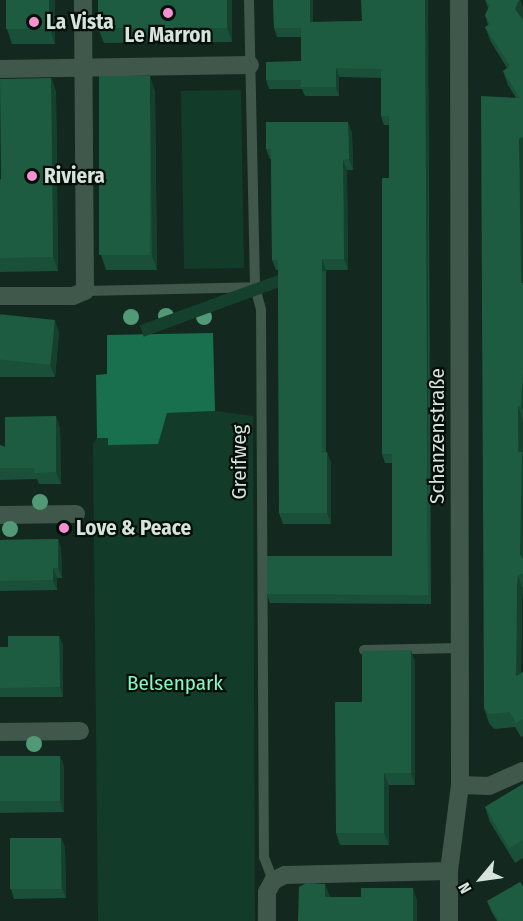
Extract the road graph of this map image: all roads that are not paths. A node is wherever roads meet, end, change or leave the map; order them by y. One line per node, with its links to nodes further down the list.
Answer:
1 (83, 0): 5 (street)
2 (249, 0): 4 (lane, Greifweg)
3 (459, 0): 12 (street, Schanzenstraße)
4 (250, 65): 5 (street); 7 (lane, Greifweg)
5 (84, 67): 6 (street); 8 (street)
6 (0, 69)
7 (255, 288): 8 (lane); 19 (lane, Greifweg)
8 (85, 291): 9 (street)
9 (0, 296)
10 (76, 514): 11 (street)
11 (0, 515)
12 (460, 648): 13 (lane); 17 (street, Schanzenstraße)
13 (364, 650)
14 (80, 731): 15 (street)
15 (0, 732)
16 (523, 771): 17 (street)
17 (460, 785): 18 (street, Schanzenstraße)
18 (449, 871): 19 (street); 21 (street, Schanzenstraße)
19 (273, 881): 20 (street, Greifweg)
20 (267, 921)
21 (449, 921)

